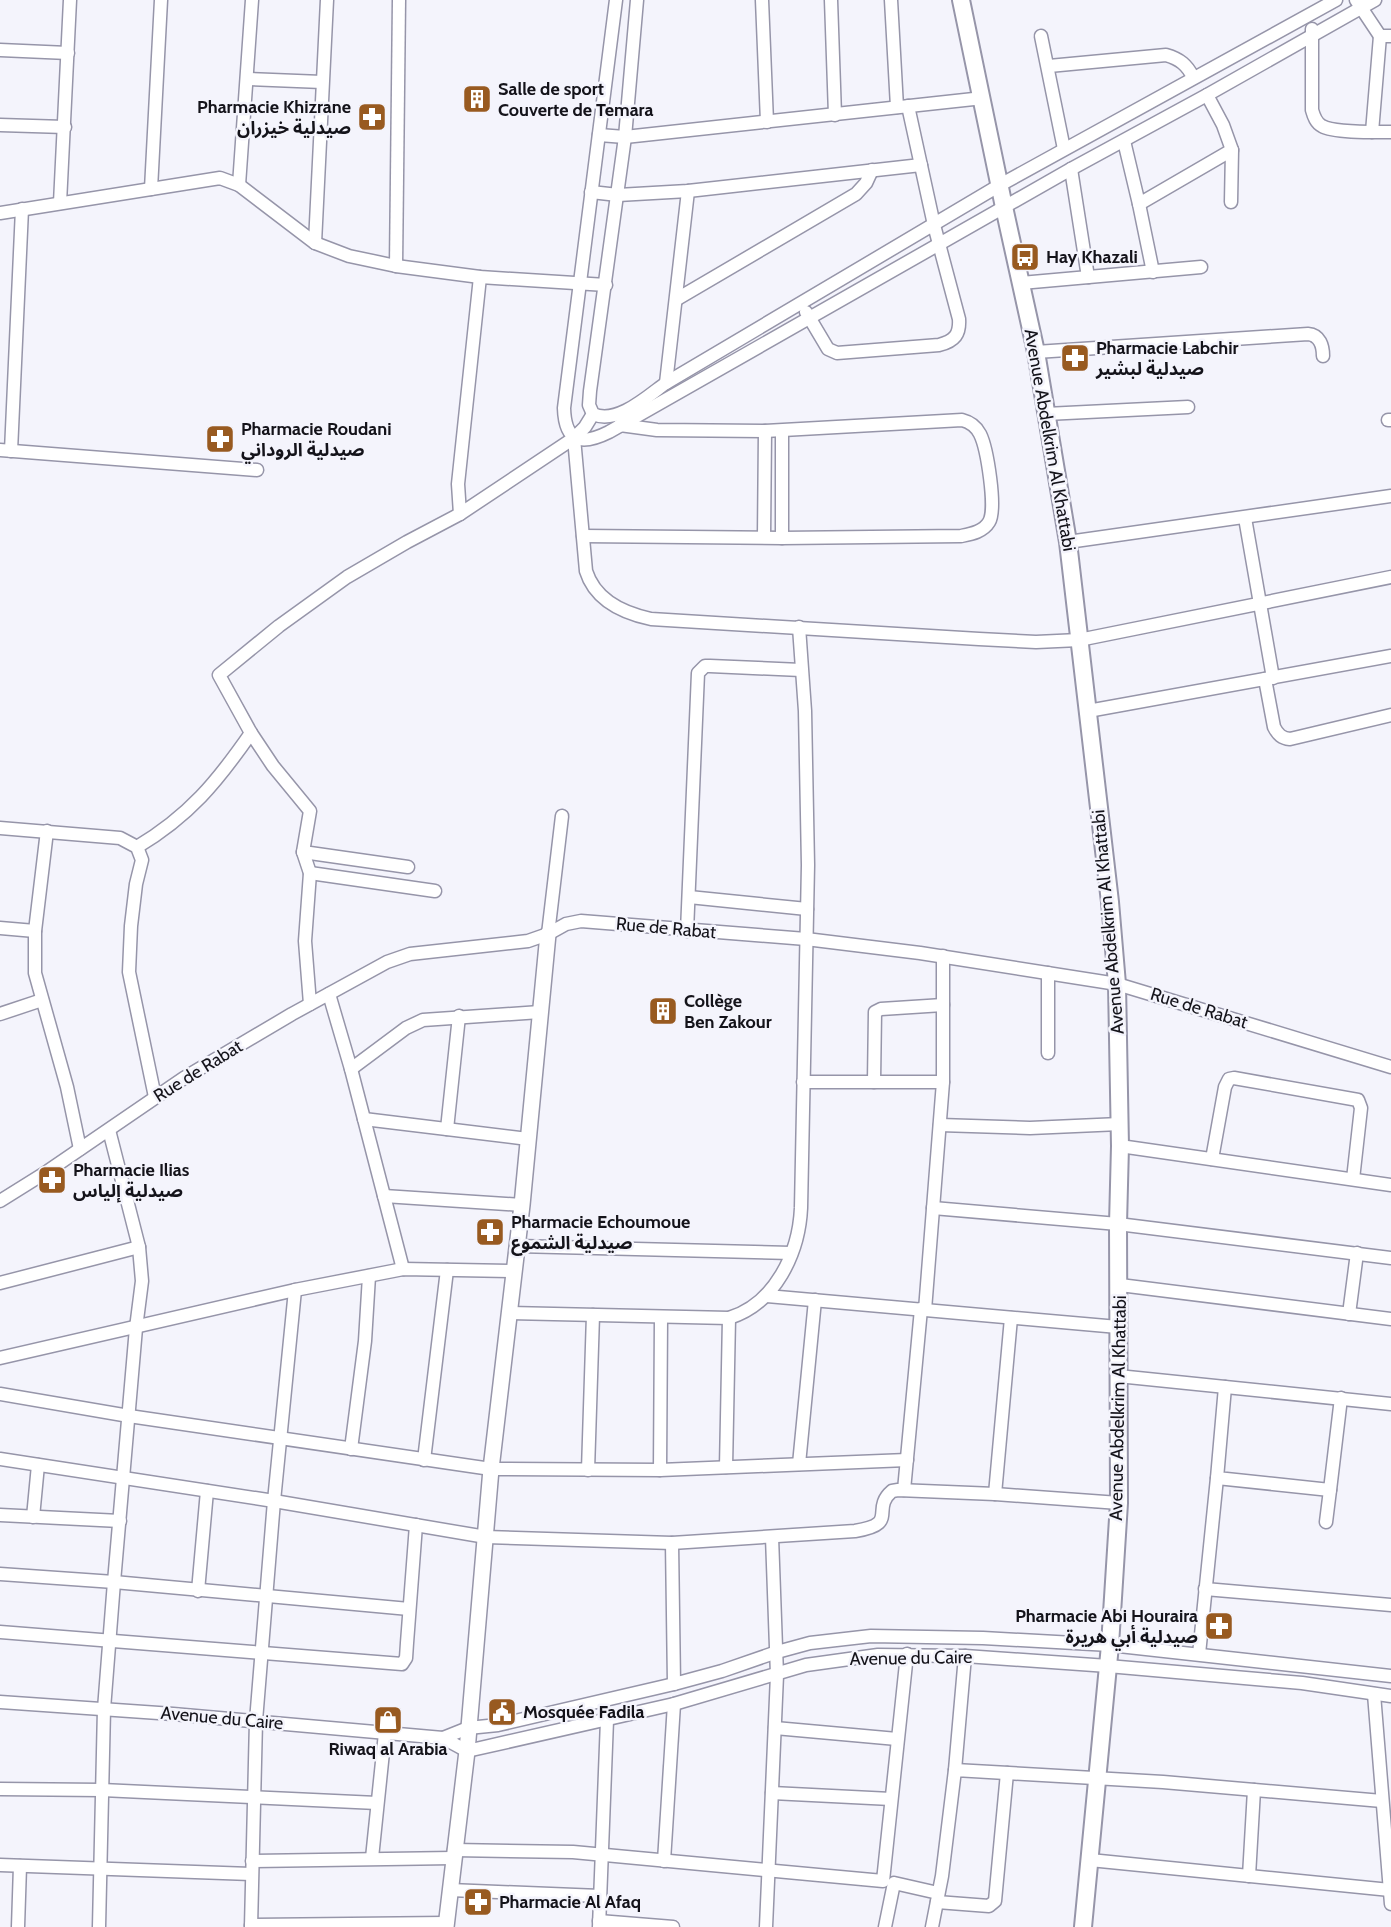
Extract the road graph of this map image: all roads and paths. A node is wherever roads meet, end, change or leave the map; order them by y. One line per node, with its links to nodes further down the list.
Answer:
1 (70, 0): 20 (street)
2 (161, 0): 44 (street)
3 (252, 0): 23 (street)
4 (327, 0): 24 (street)
5 (399, 0): 57 (street)
6 (616, 0): 34 (street)
7 (637, 0): 35 (street)
8 (762, 0): 29 (street)
9 (831, 0): 28 (street)
10 (891, 0): 27 (street)
11 (961, 0): 26 (main road, Avenue Abdelkrim Al Khattabi)
12 (1336, 0): 15 (street)
13 (1375, 0): 14 (street)
14 (1358, 4): 16 (street); 18 (street)
15 (1312, 13): 16 (street); 22 (street)
16 (1312, 34): 25 (street); 32 (street)
17 (1041, 36): 21 (street)
18 (1385, 36): 32 (street)
19 (0, 50): 20 (street)
20 (68, 53): 31 (street)
21 (1048, 66): 22 (street); 37 (street)
22 (1193, 77): 37 (street)
23 (247, 78): 24 (street); 42 (street)
24 (322, 82): 55 (street)
25 (1207, 95): 36 (street); 38 (street)
26 (983, 98): 27 (street); 43 (main road, Avenue Abdelkrim Al Khattabi)
27 (902, 107): 28 (street); 39 (street)
28 (836, 115): 29 (street)
29 (767, 122): 35 (street)
30 (0, 125): 31 (street)
31 (65, 127): 49 (street)
32 (1372, 132): 33 (street)
33 (1391, 132)
34 (599, 135): 35 (street); 46 (street)
35 (625, 137): 47 (street)
36 (1124, 141): 40 (street); 50 (street)
37 (1064, 149): 43 (street)
38 (1232, 150): 48 (street); 50 (street)
39 (921, 165): 41 (street); 54 (street)
40 (1071, 169): 51 (street); 61 (street)
41 (872, 170): 45 (street); 65 (street)
42 (239, 185): 44 (street); 55 (street)
43 (1000, 185): 51 (main road, Avenue Abdelkrim Al Khattabi); 54 (street)
44 (151, 189): 49 (street)
45 (688, 191): 47 (street); 65 (street)
46 (591, 192): 47 (street); 62 (street)
47 (618, 195): 64 (street)
48 (1232, 202)
49 (60, 203): 52 (street)
50 (1139, 204): 59 (street)
51 (1004, 207): 56 (street); 63 (main road, Avenue Abdelkrim Al Khattabi)
52 (22, 209): 53 (street); 78 (street)
53 (0, 213)
54 (934, 225): 56 (street); 66 (street)
55 (315, 243): 57 (street)
56 (939, 244): 67 (street); 67 (street)
57 (396, 266): 60 (street)
58 (1201, 267): 59 (street)
59 (1153, 272): 61 (street)
60 (480, 277): 62 (street); 81 (street)
61 (1088, 277): 63 (street)
62 (581, 282): 64 (street); 77 (street)
63 (1021, 283): 68 (main road, Avenue Abdelkrim Al Khattabi)
64 (606, 285): 72 (street)
65 (677, 299): 70 (street)
66 (802, 303): 67 (street); 70 (street)
67 (808, 319): 74 (street)
68 (1036, 352): 69 (street); 73 (main road, Avenue Abdelkrim Al Khattabi)
69 (1323, 356)
70 (666, 383): 72 (street)
71 (1188, 407): 73 (street)
72 (593, 414): 77 (street)
73 (1046, 414): 86 (main road, Avenue Abdelkrim Al Khattabi)
74 (620, 425): 75 (street); 77 (street)
75 (765, 431): 76 (street); 84 (street)
76 (782, 431): 85 (street); 85 (street)
77 (574, 438): 81 (street); 83 (street)
78 (5, 450): 79 (street)
79 (257, 470)
80 (1391, 496): 82 (street)
81 (460, 514): 96 (street)
82 (1245, 518): 86 (street); 88 (street)
83 (583, 536): 84 (street); 89 (street)
84 (764, 537): 85 (street)
85 (782, 538)
86 (1068, 543): 90 (main road, Avenue Abdelkrim Al Khattabi)
87 (1391, 577): 88 (street)
88 (1260, 602): 90 (street); 93 (street)
89 (799, 627): 90 (street); 92 (street)
90 (1079, 640): 94 (main road, Avenue Abdelkrim Al Khattabi)
91 (1391, 656): 93 (street)
92 (801, 670): 105 (street); 106 (street)
93 (1269, 678): 94 (street); 95 (street)
94 (1088, 711): 114 (main road, Avenue Abdelkrim Al Khattabi)
95 (1391, 715)
96 (251, 733): 100 (street); 101 (street)
97 (562, 816): 110 (street)
98 (0, 828): 99 (street)
99 (47, 831): 100 (street); 108 (street)
100 (137, 847): 128 (street)
101 (303, 852): 102 (street); 103 (street)
102 (408, 867)
103 (310, 873): 104 (street); 117 (street)
104 (435, 891)
105 (688, 897): 106 (street); 109 (street)
106 (807, 909): 111 (street)
107 (0, 928): 108 (street)
108 (35, 931): 116 (street)
109 (687, 931): 110 (street, Rue de Rabat); 111 (street, Rue de Rabat)
110 (548, 934): 115 (street, Rue de Rabat); 119 (street)
111 (806, 939): 112 (street, Rue de Rabat); 125 (street)
112 (943, 957): 113 (street, Rue de Rabat); 118 (street)
113 (1048, 973): 114 (street, Rue de Rabat); 122 (street)
114 (1117, 984): 123 (street, Rue de Rabat); 130 (main road, Avenue Abdelkrim Al Khattabi)
115 (328, 994): 117 (street, Rue de Rabat); 124 (street)
116 (42, 1000): 120 (street); 136 (street)
117 (310, 1004): 128 (street, Rue de Rabat)
118 (943, 1005): 126 (street); 127 (street)
119 (540, 1012): 121 (street); 134 (street)
120 (0, 1014)
121 (459, 1017): 124 (street); 132 (street)
122 (1048, 1053)
123 (1391, 1067)
124 (351, 1069): 129 (street)
125 (803, 1082): 126 (street); 147 (street)
126 (874, 1082): 127 (street)
127 (943, 1082): 131 (street)
128 (155, 1097): 133 (street, Rue de Rabat)
129 (364, 1119): 132 (street); 140 (street)
130 (1120, 1124): 131 (street); 135 (main road, Avenue Abdelkrim Al Khattabi)
131 (940, 1125): 143 (street)
132 (447, 1129): 134 (street)
133 (109, 1130): 136 (street, Rue de Rabat); 146 (street)
134 (528, 1139): 142 (street)
135 (1120, 1146): 137 (street); 144 (main road, Avenue Abdelkrim Al Khattabi)
136 (80, 1149): 141 (street, Rue de Rabat)
137 (1212, 1159): 138 (street); 138 (street)
138 (1353, 1179): 139 (street)
139 (1391, 1185)
140 (384, 1196): 142 (street); 150 (street)
141 (0, 1202)
142 (522, 1204): 145 (street)
143 (933, 1208): 144 (street); 159 (street)
144 (1118, 1224): 148 (street); 155 (main road, Avenue Abdelkrim Al Khattabi)
145 (517, 1246): 147 (street); 152 (street)
146 (139, 1247): 154 (street); 168 (street)
147 (791, 1253): 157 (street)
148 (1357, 1253): 149 (street); 161 (street)
149 (1391, 1258)
150 (403, 1269): 151 (street); 153 (street)
151 (447, 1270): 152 (street); 179 (street)
152 (514, 1271): 160 (street)
153 (369, 1276): 156 (street); 177 (street)
154 (0, 1283)
155 (1120, 1286): 161 (street); 167 (main road, Avenue Abdelkrim Al Khattabi)
156 (295, 1290): 168 (street); 176 (street)
157 (767, 1296): 158 (street); 164 (street)
158 (815, 1300): 159 (street); 181 (street)
159 (923, 1310): 165 (street); 180 (street)
160 (510, 1313): 162 (street); 184 (street)
161 (1349, 1314): 166 (street)
162 (593, 1315): 163 (street); 185 (street)
163 (661, 1318): 164 (street); 186 (street)
164 (729, 1318): 183 (street)
165 (1011, 1318): 167 (street); 192 (street)
166 (1391, 1319)
167 (1119, 1327): 170 (main road, Avenue Abdelkrim Al Khattabi)
168 (136, 1328): 169 (street); 175 (street)
169 (0, 1359)
170 (1118, 1376): 171 (street); 194 (main road, Avenue Abdelkrim Al Khattabi)
171 (1225, 1387): 173 (street); 188 (street)
172 (0, 1394): 175 (street)
173 (1341, 1398): 174 (street); 190 (street)
174 (1391, 1404)
175 (129, 1416): 176 (street); 187 (street)
176 (280, 1437): 177 (street); 193 (street)
177 (351, 1449): 179 (street)
178 (0, 1459): 182 (street)
179 (424, 1460): 184 (street)
180 (907, 1460): 181 (street); 189 (street)
181 (799, 1464): 183 (street)
182 (38, 1465): 187 (street); 196 (street)
183 (726, 1467): 186 (street)
184 (491, 1468): 185 (street); 200 (street)
185 (588, 1470): 186 (street)
186 (660, 1470)
187 (123, 1478): 191 (street); 197 (street)
188 (1217, 1478): 190 (street); 205 (street)
189 (904, 1490): 192 (street); 201 (street)
190 (1330, 1490): 198 (street)
191 (207, 1491): 193 (street); 206 (street)
192 (995, 1494): 194 (street)
193 (274, 1501): 199 (street); 207 (street)
194 (1119, 1503): 212 (main road, Avenue Abdelkrim Al Khattabi)
195 (0, 1515): 196 (street)
196 (33, 1517): 197 (street)
197 (120, 1521): 204 (street)
198 (1326, 1522)
199 (416, 1525): 200 (street); 209 (street)
200 (486, 1537): 202 (street); 229 (street)
201 (772, 1537): 202 (street); 214 (street)
202 (672, 1543): 221 (street)
203 (0, 1574): 204 (street)
204 (114, 1582): 206 (street); 211 (street)
205 (1205, 1589): 208 (street); 216 (street)
206 (198, 1591): 207 (street)
207 (266, 1596): 209 (street); 213 (street)
208 (1391, 1605)
209 (409, 1609): 213 (street)
210 (0, 1632): 211 (street)
211 (109, 1640): 213 (street); 226 (street)
212 (1110, 1645): 214 (street, Avenue du Caire); 216 (street, Avenue du Caire); 218 (main road, Avenue Abdelkrim Al Khattabi)
213 (262, 1652): 228 (street)
214 (777, 1652): 219 (street); 221 (street, Avenue du Caire)
215 (907, 1654): 217 (street, Avenue du Caire); 219 (street, Avenue du Caire); 233 (street)
216 (1199, 1654): 220 (street, Avenue du Caire)
217 (964, 1656): 218 (street, Avenue du Caire); 235 (street)
218 (1108, 1666): 222 (street, Avenue du Caire); 237 (main road, Avenue Abdelkrim Al Khattabi)
219 (777, 1674): 225 (street, Avenue du Caire); 230 (street)
220 (1391, 1676)
221 (674, 1684): 229 (street, Avenue du Caire)
222 (1374, 1694): 223 (street, Avenue du Caire); 244 (street)
223 (1391, 1696)
224 (0, 1702): 226 (street, Avenue du Caire)
225 (674, 1704): 227 (street, Avenue du Caire); 250 (street)
226 (105, 1709): 228 (street, Avenue du Caire); 239 (street)
227 (608, 1720): 234 (street, Avenue du Caire); 247 (street)
228 (256, 1721): 231 (street, Avenue du Caire); 242 (street)
229 (468, 1728): 232 (street, Avenue du Caire); 234 (street)
230 (775, 1728): 233 (street); 241 (street)
231 (385, 1733): 232 (street, Avenue du Caire); 245 (street)
232 (443, 1738): 234 (street, Avenue du Caire)
233 (897, 1739): 243 (street)
234 (467, 1751): 246 (street)
235 (955, 1770): 236 (street); 261 (street)
236 (1007, 1773): 237 (street); 261 (street)
237 (1097, 1779): 240 (street); 249 (main road, Avenue Abdelkrim Al Khattabi)
238 (0, 1789): 239 (street)
239 (102, 1790): 242 (street); 255 (street)
240 (1254, 1790): 244 (street); 256 (street)
241 (772, 1792): 243 (street); 254 (street)
242 (254, 1798): 245 (street); 253 (street)
243 (891, 1799): 257 (street)
244 (1383, 1801): 259 (street)
245 (377, 1803): 248 (street)
246 (453, 1854): 247 (street); 248 (street); 258 (street)
247 (602, 1854): 250 (street); 260 (street)
248 (372, 1858): 253 (street)
249 (1090, 1860): 256 (street); 272 (main road, Avenue Abdelkrim Al Khattabi)
250 (664, 1861): 254 (street)
251 (0, 1865): 252 (street)
252 (20, 1866): 255 (street); 266 (street)
253 (252, 1868): 255 (street); 265 (street)
254 (768, 1869): 257 (street); 269 (street)
255 (100, 1870): 267 (street)
256 (1249, 1876): 259 (street)
257 (889, 1882): 261 (street); 270 (street)
258 (450, 1890): 260 (street); 264 (street)
259 (1390, 1890): 262 (street)
260 (600, 1896): 263 (street)
261 (938, 1898): 271 (street)
262 (1391, 1904)
263 (599, 1924): 268 (street)
264 (446, 1925): 265 (street)
265 (251, 1926)
266 (18, 1927)
267 (99, 1927)
268 (672, 1927)
269 (766, 1927)
270 (885, 1927)
271 (932, 1927)
272 (1083, 1927)

